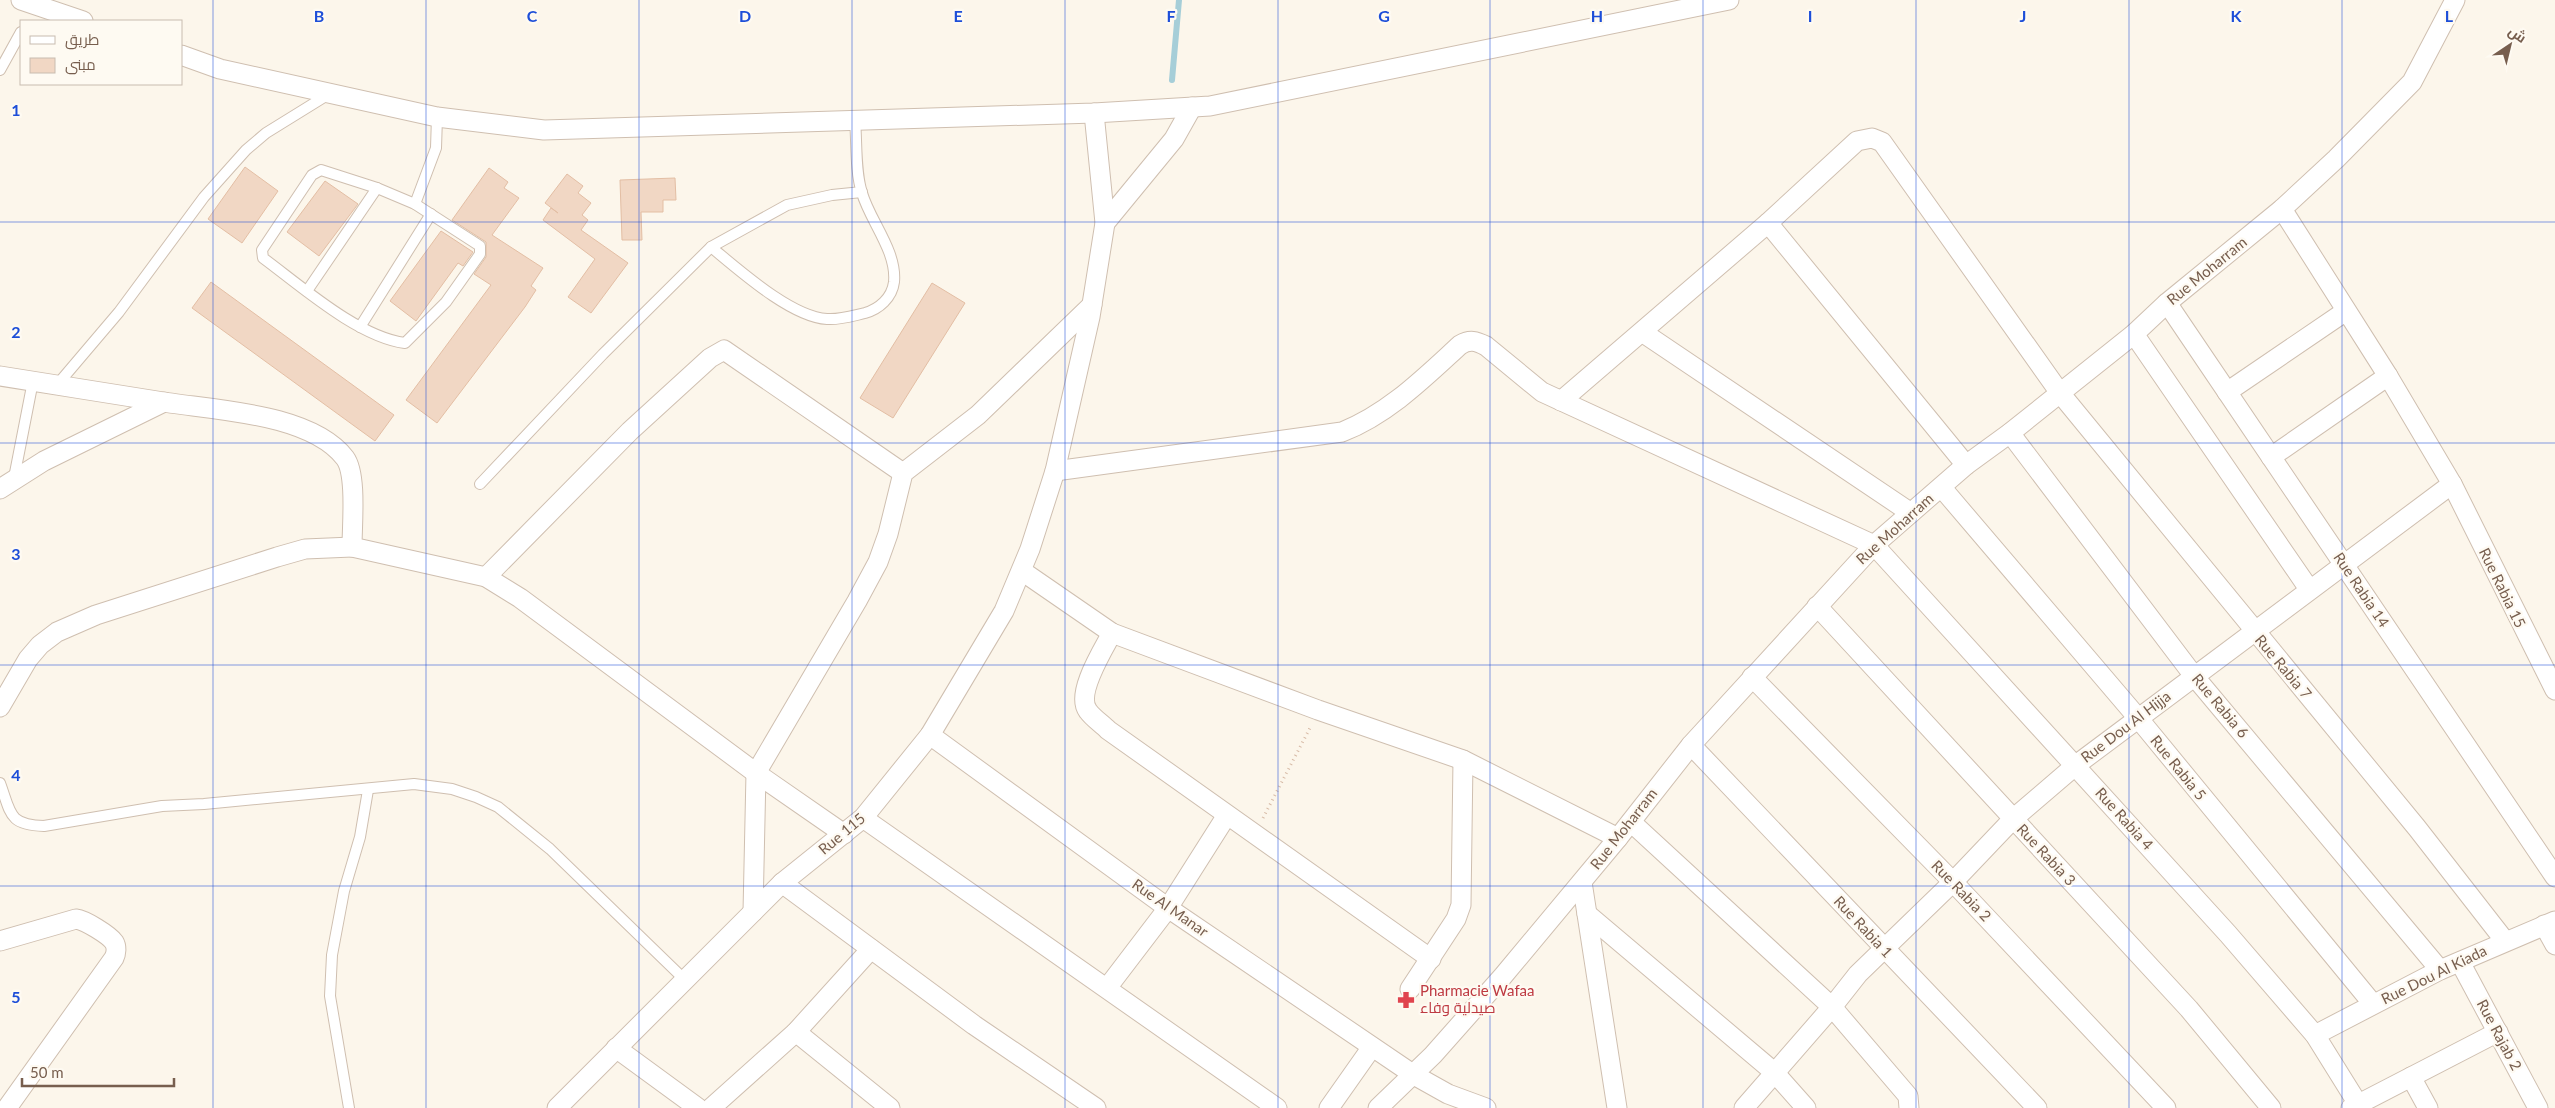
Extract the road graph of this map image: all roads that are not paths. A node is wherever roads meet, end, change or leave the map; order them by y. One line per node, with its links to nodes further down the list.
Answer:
1 (22, 0): 4 (street)
2 (1729, 0): 9 (street)
3 (2456, 0): 16 (street, Rue Moharram)
4 (80, 20)
5 (20, 34): 7 (lane)
6 (182, 55): 8 (street)
7 (0, 70)
8 (329, 94): 11 (street); 31 (lane)
9 (1192, 107): 10 (street); 18 (street)
10 (1094, 113): 12 (street); 18 (street)
11 (437, 117): 12 (street); 15 (lane)
12 (853, 120): 14 (lane)
13 (377, 188): 15 (lane); 21 (lane); 21 (lane)
14 (859, 193): 20 (lane); 20 (lane)
15 (415, 204): 17 (lane)
16 (2282, 210): 22 (street, Rue Moharram); 24 (street, Rue Rabia 15)
17 (431, 214): 25 (lane); 25 (lane)
18 (1106, 223): 23 (street, Rue 115)
19 (1768, 223): 26 (street); 33 (street, Rue Rabia 7); 38 (street)
20 (711, 248): 42 (lane)
21 (307, 291): 25 (lane)
22 (2167, 303): 27 (street, Rue Moharram); 32 (street, Rue Rabia 14)
23 (1092, 305): 39 (street, Rue 115); 40 (street)
24 (2346, 310): 29 (street, Rue Rabia 15); 32 (street)
25 (360, 327)
26 (1642, 332): 34 (street); 45 (street)
27 (2134, 334): 33 (street, Rue Moharram); 51 (street)
28 (0, 376): 30 (street)
29 (2388, 376): 37 (street); 43 (street, Rue Rabia 15)
30 (32, 381): 31 (street); 41 (lane)
31 (57, 385): 35 (street)
32 (2227, 392): 37 (street, Rue Rabia 14)
33 (2060, 393): 36 (street, Rue Moharram); 53 (street, Rue Rabia 7)
34 (1561, 401): 39 (street); 46 (street)
35 (164, 402): 41 (street); 47 (street)
36 (2010, 433): 38 (street, Rue Moharram); 55 (street, Rue Rabia 6)
37 (2271, 457): 48 (street, Rue Rabia 14)
38 (1966, 465): 44 (street, Rue Moharram)
39 (1055, 471): 49 (street, Rue 115)
40 (903, 473): 50 (street); 64 (street)
41 (7, 484)
42 (480, 484)
43 (2452, 484): 48 (street, Rue Dou Al Hijja); 57 (street, Rue Rabia 15)
44 (1942, 488): 45 (street, Rue Moharram); 59 (street, Rue Rabia 5)
45 (1911, 513): 46 (street, Rue Moharram)
46 (1874, 545): 52 (street, Rue Moharram); 63 (street, Rue Rabia 4)
47 (352, 547): 50 (street); 58 (street)
48 (2343, 563): 51 (street, Rue Dou Al Hijja); 73 (street, Rue Rabia 14)
49 (1022, 571): 54 (street); 60 (street, Rue 115)
50 (486, 577): 64 (street)
51 (2309, 589): 53 (street, Rue Dou Al Hijja)
52 (1817, 606): 56 (street, Rue Moharram); 69 (street, Rue Rabia 3)
53 (2254, 632): 55 (street, Rue Dou Al Hijja); 82 (street, Rue Rabia 7)
54 (1112, 633): 62 (street); 67 (street)
55 (2194, 676): 59 (street, Rue Dou Al Hijja); 88 (street, Rue Rabia 6)
56 (1752, 677): 61 (street, Rue Moharram); 75 (street, Rue Rabia 2)
57 (2555, 690)
58 (0, 707)
59 (2138, 718): 63 (street, Rue Dou Al Hijja); 92 (street, Rue Rabia 5)
60 (930, 735): 68 (street, Rue 115); 77 (street, Rue Al Manar)
61 (1692, 745): 70 (street, Rue Moharram); 84 (street, Rue Rabia 1)
62 (1463, 760): 72 (street); 86 (street)
63 (2076, 765): 69 (street, Rue Dou Al Hijja); 96 (street, Rue Rabia 4)
64 (756, 773): 71 (street); 78 (street)
65 (0, 783): 66 (lane)
66 (368, 790): 89 (lane); 105 (lane)
67 (1228, 815): 77 (street); 86 (street)
68 (863, 818): 71 (street, Rue 115); 90 (street)
69 (2013, 819): 75 (street, Rue Dou Al Hijja); 121 (street, Rue Rabia 3)
70 (1631, 822): 72 (street, Rue Moharram); 93 (street)
71 (844, 834): 76 (street, Rue 115)
72 (1618, 838): 74 (street, Rue Moharram)
73 (2555, 877)
74 (1582, 882): 79 (street); 100 (street, Rue Moharram)
75 (1953, 882): 84 (street, Rue Dou Al Hijja); 120 (street, Rue Rabia 2)
76 (782, 883): 78 (street, Rue 115); 85 (street)
77 (1168, 908): 90 (street); 98 (street, Rue Al Manar)
78 (753, 912): 89 (street, Rue 115)
79 (1587, 914): 99 (street); 115 (street)
80 (2549, 923): 82 (street, Rue Dou Al Kiada); 83 (street)
81 (0, 941): 104 (street)
82 (2505, 941): 87 (street, Rue Dou Al Kiada)
83 (2555, 945)
84 (1882, 948): 93 (street, Rue Dou Al Hijja); 119 (street, Rue Rabia 1)
85 (871, 949): 94 (street); 110 (street)
86 (1431, 959): 91 (street)
87 (2460, 962): 88 (street, Rue Dou Al Kiada); 95 (street, Rue Rajab 2)
88 (2440, 970): 92 (street, Rue Dou Al Kiada)
89 (685, 980): 97 (street, Rue 115)
90 (1108, 988): 111 (street)
91 (1410, 989)
92 (2373, 1004): 96 (street, Rue Dou Al Kiada)
93 (1832, 1007): 99 (street, Rue Dou Al Hijja); 118 (street)
94 (796, 1032): 108 (street); 109 (street)
95 (2498, 1032): 101 (street); 123 (street, Rue Rajab 2)
96 (2315, 1034): 103 (street, Rue Rabia 4)
97 (616, 1048): 106 (street, Rue 115); 107 (street)
98 (1372, 1048): 100 (street, Rue Al Manar); 112 (street)
99 (1774, 1072): 116 (street, Rue Dou Al Hijja); 117 (street)
100 (1414, 1075): 102 (street, Rue Al Manar); 113 (street, Rue Moharram)
101 (2411, 1077): 103 (street); 122 (street)
102 (1450, 1101): 114 (street, Rue Al Manar)
103 (2354, 1106)
104 (7, 1108)
105 (349, 1108)
106 (557, 1108)
107 (698, 1108)
108 (711, 1108)
109 (890, 1108)
110 (1096, 1108)
111 (1276, 1108)
112 (1330, 1108)
113 (1378, 1108)
114 (1486, 1108)
115 (1617, 1108)
116 (1744, 1108)
117 (1806, 1108)
118 (1909, 1108)
119 (2037, 1108)
120 (2166, 1108)
121 (2271, 1108)
122 (2428, 1108)
123 (2538, 1108)

